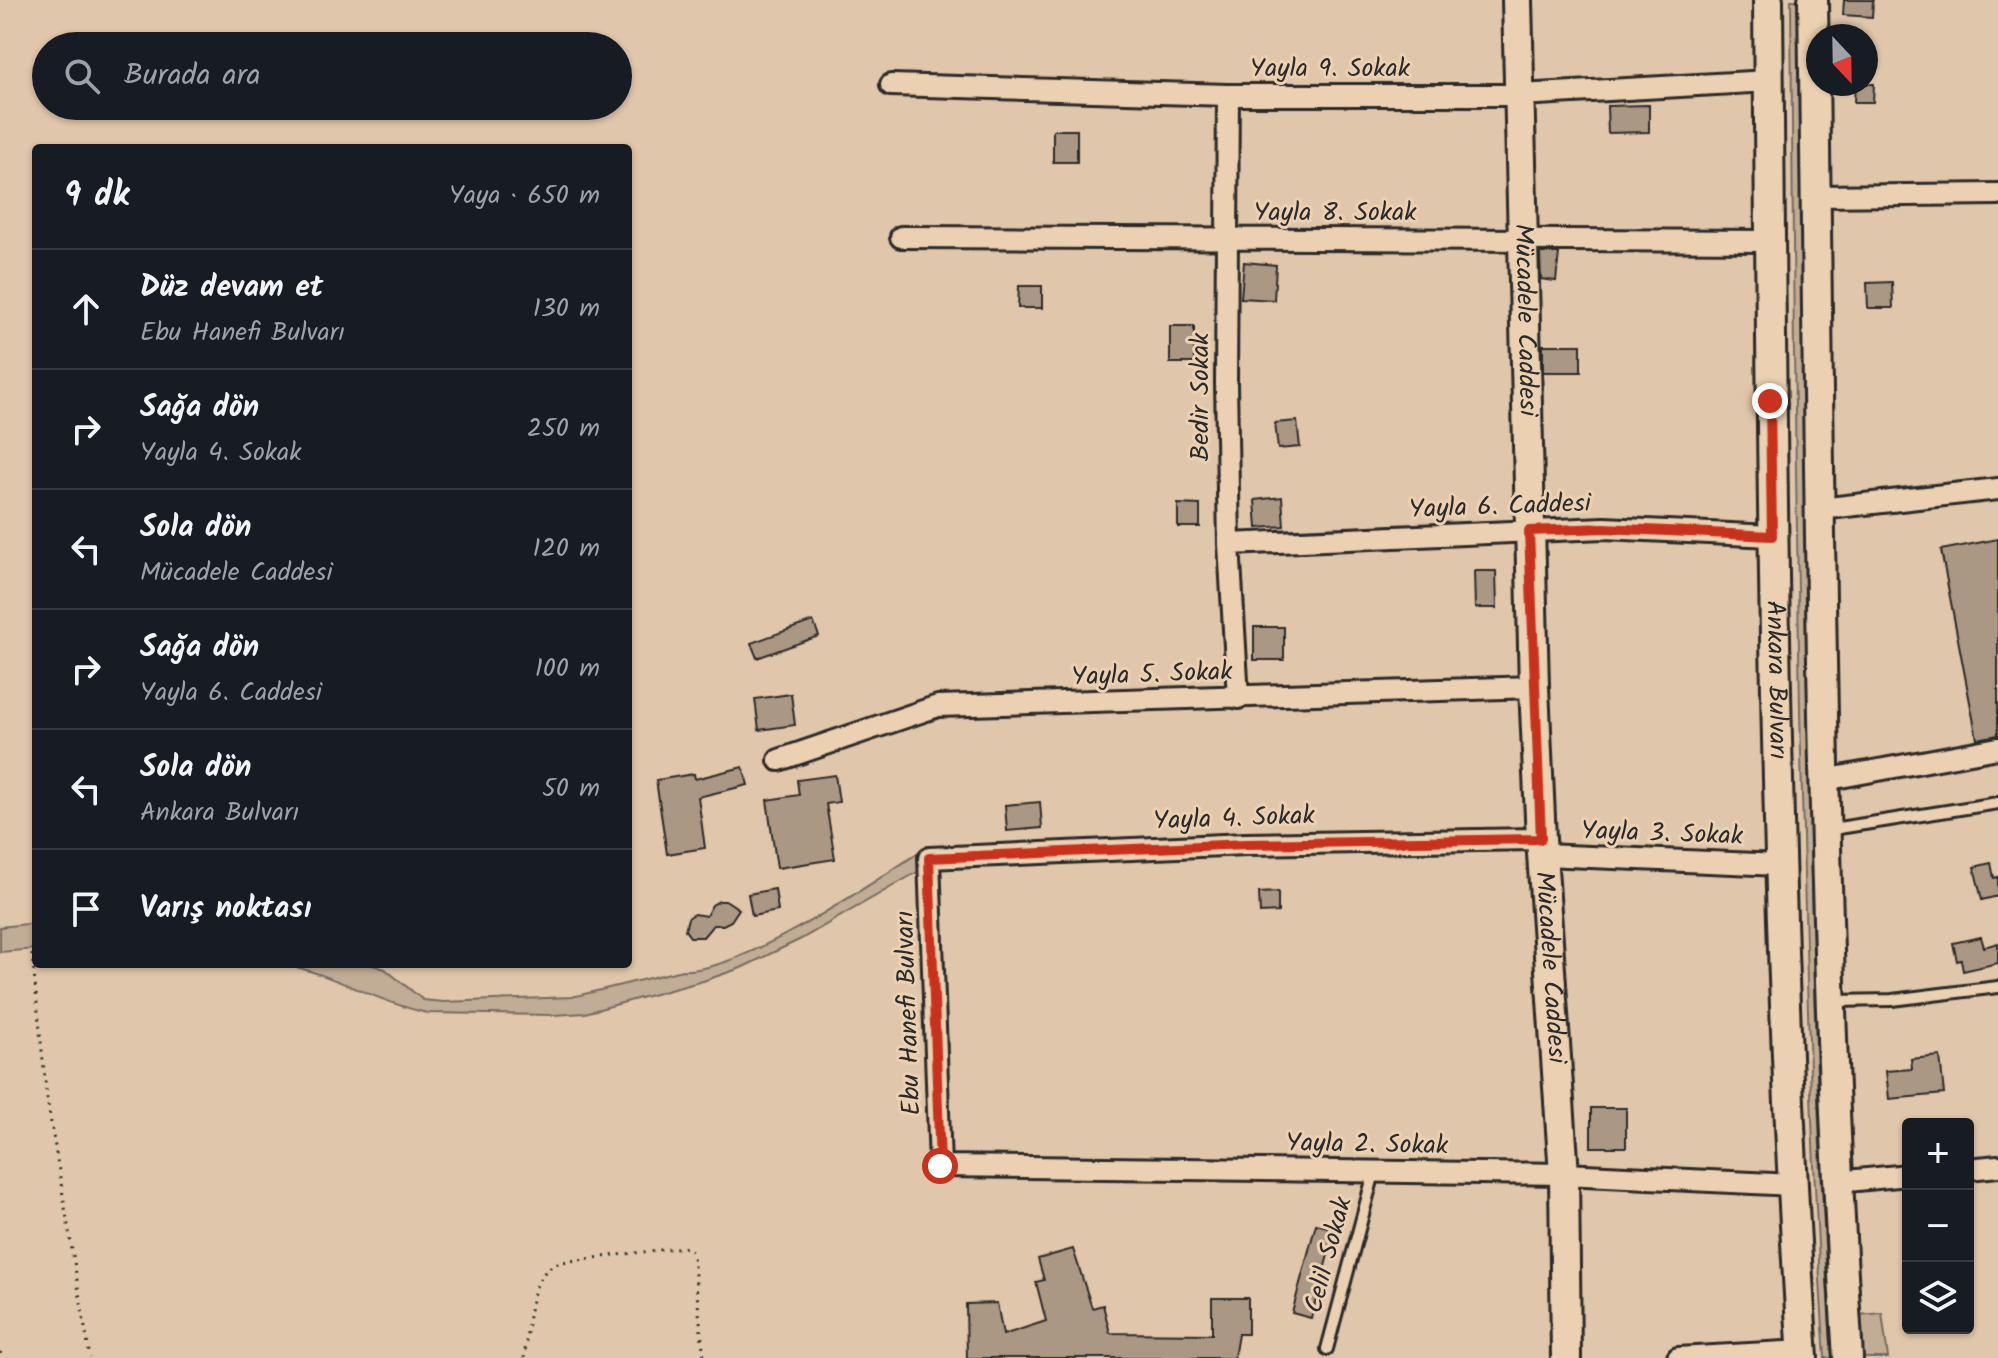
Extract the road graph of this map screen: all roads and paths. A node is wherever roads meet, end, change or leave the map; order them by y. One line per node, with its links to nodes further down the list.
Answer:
1 (1517, 0): 7 (main road, Mücadele Caddesi)
2 (1768, 0): 4 (main road, Ankara Bulvarı)
3 (1813, 0): 9 (main road, Ankara Bulvarı)
4 (1769, 81): 7 (street, Yayla 9. Sokak); 13 (main road, Ankara Bulvarı)
5 (891, 85): 6 (street, Yayla 9. Sokak)
6 (1228, 95): 7 (street, Yayla 9. Sokak); 12 (street, Bedir Sokak)
7 (1520, 95): 11 (main road, Mücadele Caddesi)
8 (1998, 194): 9 (street)
9 (1816, 196): 15 (main road, Ankara Bulvarı)
10 (901, 237): 12 (street, Yayla 8. Sokak)
11 (1524, 238): 12 (street, Yayla 8. Sokak); 13 (street, Yayla 8. Sokak); 16 (main road, Mücadele Caddesi)
12 (1228, 239): 18 (street, Bedir Sokak)
13 (1769, 241): 17 (main road, Ankara Bulvarı)
14 (1998, 489): 15 (street)
15 (1820, 509): 23 (main road, Ankara Bulvarı)
16 (1529, 531): 17 (street, Yayla 6. Caddesi); 18 (street, Yayla 6. Caddesi); 19 (main road, Mücadele Caddesi)
17 (1772, 536): 28 (main road, Ankara Bulvarı)
18 (1229, 544): 20 (street, Bedir Sokak)
19 (1534, 687): 20 (street, Yayla 5. Sokak); 26 (main road, Mücadele Caddesi)
20 (1238, 698): 22 (street, Yayla 5. Sokak)
21 (1998, 748): 23 (street)
22 (779, 760)
23 (1824, 780): 25 (main road, Ankara Bulvarı)
24 (1998, 803): 25 (lane)
25 (1826, 830): 31 (main road, Ankara Bulvarı)
26 (1542, 847): 27 (street, Yayla 4. Sokak); 28 (street, Yayla 3. Sokak); 36 (main road, Mücadele Caddesi)
27 (929, 858): 32 (street, Ebu Hanefi Bulvarı)
28 (1780, 865): 39 (main road, Ankara Bulvarı)
29 (33, 968): 44 (path)
30 (1998, 987): 31 (lane)
31 (1833, 1001): 38 (main road, Ankara Bulvarı)
32 (940, 1166): 35 (street, Yayla 2. Sokak)
33 (1998, 1166): 34 (street)
34 (1974, 1168)
35 (1374, 1173): 36 (street, Yayla 2. Sokak); 40 (lane, Celil Sokak)
36 (1564, 1174): 39 (street, Yayla 2. Sokak); 47 (main road, Mücadele Caddesi)
37 (1902, 1176): 38 (street)
38 (1837, 1182): 49 (main road, Ankara Bulvarı)
39 (1792, 1185): 42 (main road, Ankara Bulvarı)
40 (1327, 1349)
41 (0, 1352): 43 (path)
42 (1803, 1355): 48 (street)
43 (2, 1358)
44 (90, 1358)
45 (524, 1358): 46 (path)
46 (704, 1358)
47 (1566, 1358)
48 (1678, 1358)
49 (1848, 1358)

